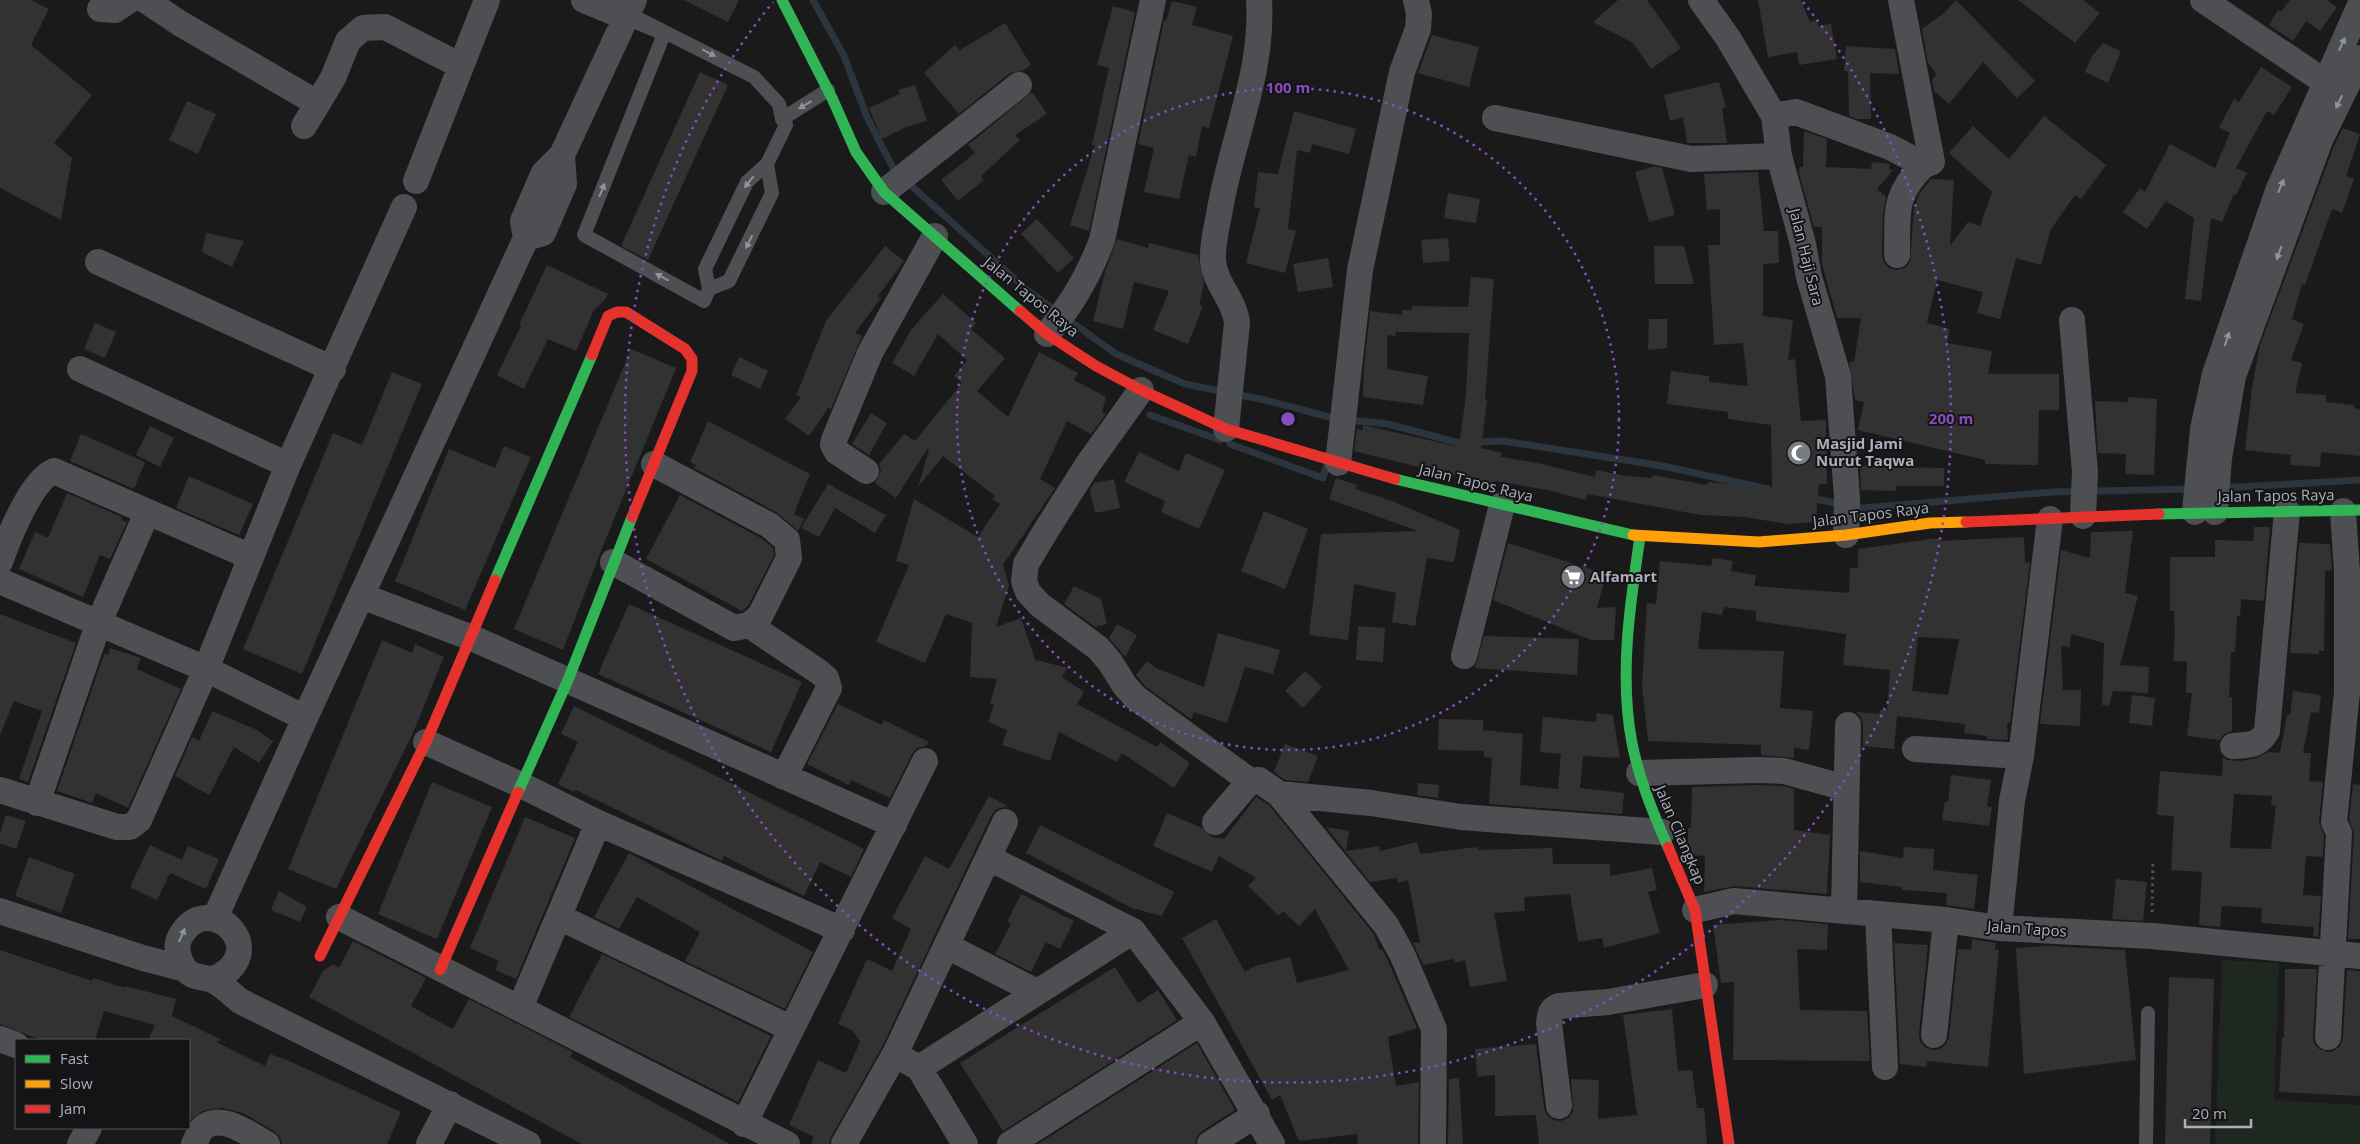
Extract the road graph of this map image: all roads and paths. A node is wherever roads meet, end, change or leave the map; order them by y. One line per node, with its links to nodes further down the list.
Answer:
1 (130, 0): 13 (street)
2 (145, 0): 20 (street)
3 (486, 0): 16 (street)
4 (584, 0): 14 (street)
5 (782, 0): 19 (street, Jalan Tapos Raya)
6 (1153, 0): 36 (street)
7 (1259, 0): 41 (street)
8 (1416, 0): 42 (street)
9 (1701, 0): 21 (street, Jalan Haji Sara)
10 (1901, 0): 27 (street)
11 (2203, 0): 17 (street)
12 (2360, 5): 17 (street, one-way to 12)
13 (100, 9)
14 (630, 11): 23 (lane, one-way to 23); 34 (lane, one-way to 14); 60 (street)
15 (2360, 58): 40 (street, one-way to 40)
16 (461, 66): 20 (street); 28 (street)
17 (2325, 82): 40 (street, one-way to 17)
18 (1018, 85): 29 (street)
19 (828, 90): 23 (lane, one-way to 23); 29 (street, Jalan Tapos Raya)
20 (317, 103): 24 (street)
21 (1774, 116): 25 (street, Jalan Haji Sara); 27 (street)
22 (1495, 118): 25 (street)
23 (782, 119): 26 (lane)
24 (304, 126)
25 (1779, 156): 52 (street, Jalan Haji Sara)
26 (767, 164): 34 (lane, one-way to 34); 34 (lane, one-way to 34)
27 (1924, 165): 32 (street)
28 (416, 181)
29 (895, 182): 31 (street, Jalan Tapos Raya)
30 (404, 207): 38 (street)
31 (935, 236): 36 (street, Jalan Tapos Raya); 45 (street)
32 (1897, 255)
33 (98, 262): 38 (street)
34 (709, 289)
35 (2072, 320): 47 (street)
36 (1050, 330): 39 (street, Jalan Tapos Raya)
37 (80, 369): 44 (street)
38 (333, 369): 44 (street)
39 (1141, 390): 41 (street, Jalan Tapos Raya); 76 (street)
40 (2218, 404): 46 (street)
41 (1228, 408): 42 (street, Jalan Tapos Raya)
42 (1338, 463): 48 (street, Jalan Tapos Raya)
43 (654, 464): 58 (street); 62 (street); 63 (street)
44 (288, 465): 56 (street)
45 (866, 471)
46 (2207, 484): 47 (street, Jalan Tapos Raya); 50 (street, Jalan Tapos Raya)
47 (2084, 495): 53 (street, Jalan Tapos Raya)
48 (1502, 506): 55 (street, Jalan Tapos Raya); 64 (street)
49 (2352, 510): 50 (street, Jalan Tapos Raya); 102 (street)
50 (2287, 511): 70 (street)
51 (147, 512): 54 (street); 56 (street); 61 (street)
52 (1847, 517): 53 (street, Jalan Tapos Raya); 55 (street, Jalan Tapos Raya)
53 (2050, 519): 72 (street)
54 (7, 527): 57 (street)
55 (1640, 537): 74 (street, Jalan Cilangkap)
56 (251, 558): 65 (street)
57 (0, 562)
58 (612, 562): 62 (street); 66 (street)
59 (0, 581): 61 (street)
60 (362, 596): 63 (street); 67 (street)
61 (99, 622): 65 (street); 81 (street)
62 (748, 625): 75 (street)
63 (472, 638): 66 (street); 69 (street)
64 (1464, 656)
65 (206, 669): 67 (street); 81 (street)
66 (568, 680): 75 (street); 77 (street)
67 (305, 718): 95 (street)
68 (1848, 725): 78 (street)
69 (426, 742): 77 (street); 93 (street)
70 (2233, 746)
71 (1914, 749): 72 (street)
72 (2021, 756): 97 (street)
73 (925, 761): 85 (street)
74 (1639, 773): 78 (street); 86 (street, Jalan Cilangkap)
75 (784, 776): 85 (street)
76 (1250, 781): 80 (street); 83 (street)
77 (521, 785): 84 (street); 106 (street)
78 (1846, 788): 90 (street)
79 (0, 790): 81 (street)
80 (1279, 794): 86 (street); 137 (street)
81 (37, 803)
82 (1005, 822): 87 (street)
83 (1215, 822)
84 (598, 823): 94 (street); 98 (street)
85 (894, 825): 98 (street)
86 (1662, 832): 89 (street, Jalan Cilangkap)
87 (989, 858): 99 (street); 101 (street)
88 (2153, 860): 100 (path)
89 (1695, 910): 90 (street, Jalan Tapos); 108 (street, Jalan Cilangkap)
90 (1844, 910): 92 (street, Jalan Tapos)
91 (0, 911): 105 (street)
92 (1878, 914): 96 (street, Jalan Tapos); 119 (street)
93 (339, 917): 103 (street); 106 (street)
94 (559, 917): 110 (street); 113 (street)
95 (216, 918): 105 (street, one-way to 95); 107 (street)
96 (1946, 920): 97 (street, Jalan Tapos); 114 (street)
97 (1999, 928): 100 (street, Jalan Tapos)
98 (842, 930): 113 (street)
99 (1133, 931): 109 (street); 112 (street)
100 (2152, 936): 102 (street, Jalan Tapos)
101 (948, 946): 109 (street); 118 (street)
102 (2333, 955): 104 (street, Jalan Tapos); 115 (street)
103 (320, 956)
104 (2360, 956)
105 (185, 970): 107 (street)
106 (440, 970): 110 (street)
107 (212, 980): 121 (street)
108 (1705, 985): 122 (street); 138 (street, Jalan Cilangkap)
109 (1037, 992): 120 (street)
110 (520, 1008): 124 (street)
111 (2148, 1013): 139 (lane)
112 (1202, 1022): 123 (street); 134 (street)
113 (790, 1028): 124 (street)
114 (1934, 1035)
115 (2328, 1037)
116 (0, 1039): 117 (street)
117 (15, 1045)
118 (895, 1054): 120 (street); 132 (street)
119 (1885, 1067)
120 (919, 1068): 133 (street)
121 (450, 1104): 129 (street); 130 (street)
122 (1559, 1106)
123 (1256, 1114): 135 (street); 136 (street)
124 (744, 1124): 131 (street)
125 (88, 1129): 126 (street)
126 (80, 1144)
127 (194, 1144): 128 (street)
128 (267, 1144)
129 (429, 1144)
130 (528, 1144)
131 (787, 1144)
132 (844, 1144)
133 (965, 1144)
134 (1010, 1144)
135 (1210, 1144)
136 (1272, 1144)
137 (1433, 1144)
138 (1729, 1144)
139 (2146, 1144)

